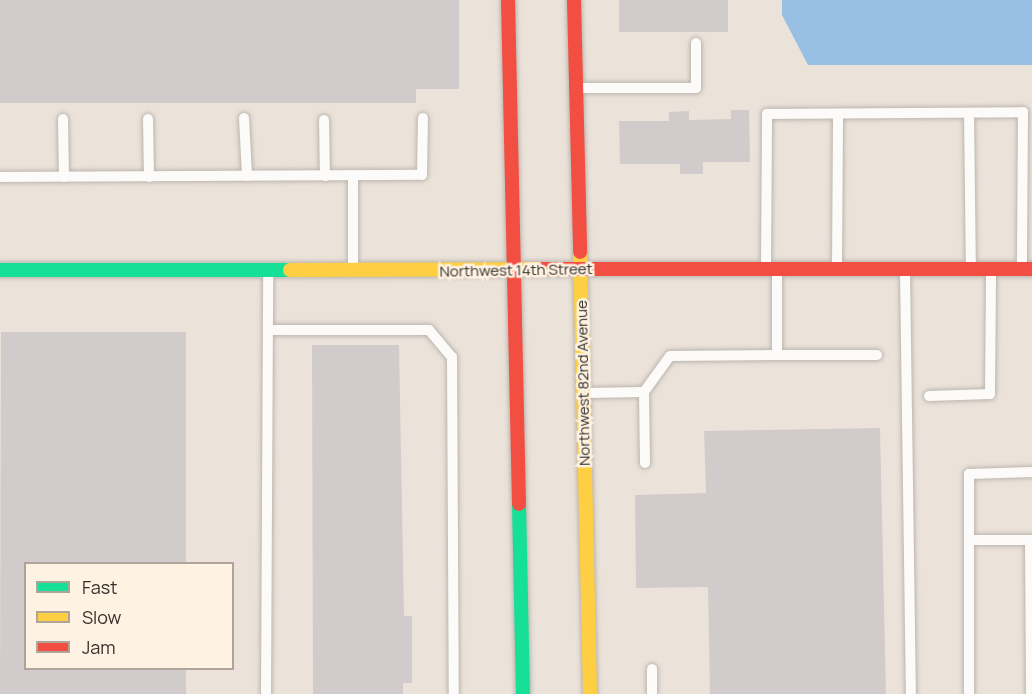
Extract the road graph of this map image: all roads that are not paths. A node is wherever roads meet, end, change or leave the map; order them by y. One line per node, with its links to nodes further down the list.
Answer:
1 (508, 0): 28 (street)
2 (574, 0): 4 (street, Northwest 82nd Avenue)
3 (696, 43): 4 (lane)
4 (576, 88): 27 (street, Northwest 82nd Avenue)
5 (969, 113): 6 (lane); 21 (lane); 23 (lane)
6 (837, 114): 18 (lane); 19 (lane)
7 (244, 118): 12 (lane)
8 (423, 118): 14 (lane)
9 (63, 119): 16 (lane)
10 (148, 119): 17 (lane)
11 (324, 120): 13 (lane)
12 (246, 176): 13 (lane); 17 (lane)
13 (325, 176): 14 (lane)
14 (353, 176): 26 (lane)
15 (0, 177): 16 (lane)
16 (64, 177): 17 (lane)
17 (149, 177)
18 (772, 268): 19 (street, Northwest 14th Street); 27 (street, Northwest 14th Street); 30 (lane)
19 (837, 268): 20 (street, Northwest 14th Street)
20 (905, 269): 21 (street, Northwest 14th Street); 44 (lane)
21 (971, 269): 22 (street, Northwest 14th Street)
22 (991, 269): 23 (street, Northwest 14th Street); 34 (lane)
23 (1027, 269)
24 (0, 270): 25 (street, Northwest 14th Street)
25 (268, 270): 26 (street, Northwest 14th Street); 29 (lane)
26 (353, 270): 28 (street, Northwest 14th Street)
27 (580, 270): 28 (street, Northwest 14th Street); 33 (street, Northwest 82nd Avenue)
28 (514, 271): 41 (street)
29 (268, 330): 39 (lane); 40 (lane)
30 (777, 355): 31 (lane); 32 (lane)
31 (877, 355)
32 (644, 392): 33 (lane); 35 (lane)
33 (583, 393): 42 (street, Northwest 82nd Avenue)
34 (929, 396)
35 (645, 463)
36 (1032, 472): 37 (lane)
37 (969, 540): 45 (lane); 46 (lane)
38 (652, 669): 43 (lane)
39 (266, 694)
40 (454, 694)
41 (523, 694)
42 (590, 694)
43 (652, 694)
44 (911, 694)
45 (969, 694)
46 (1031, 694)

